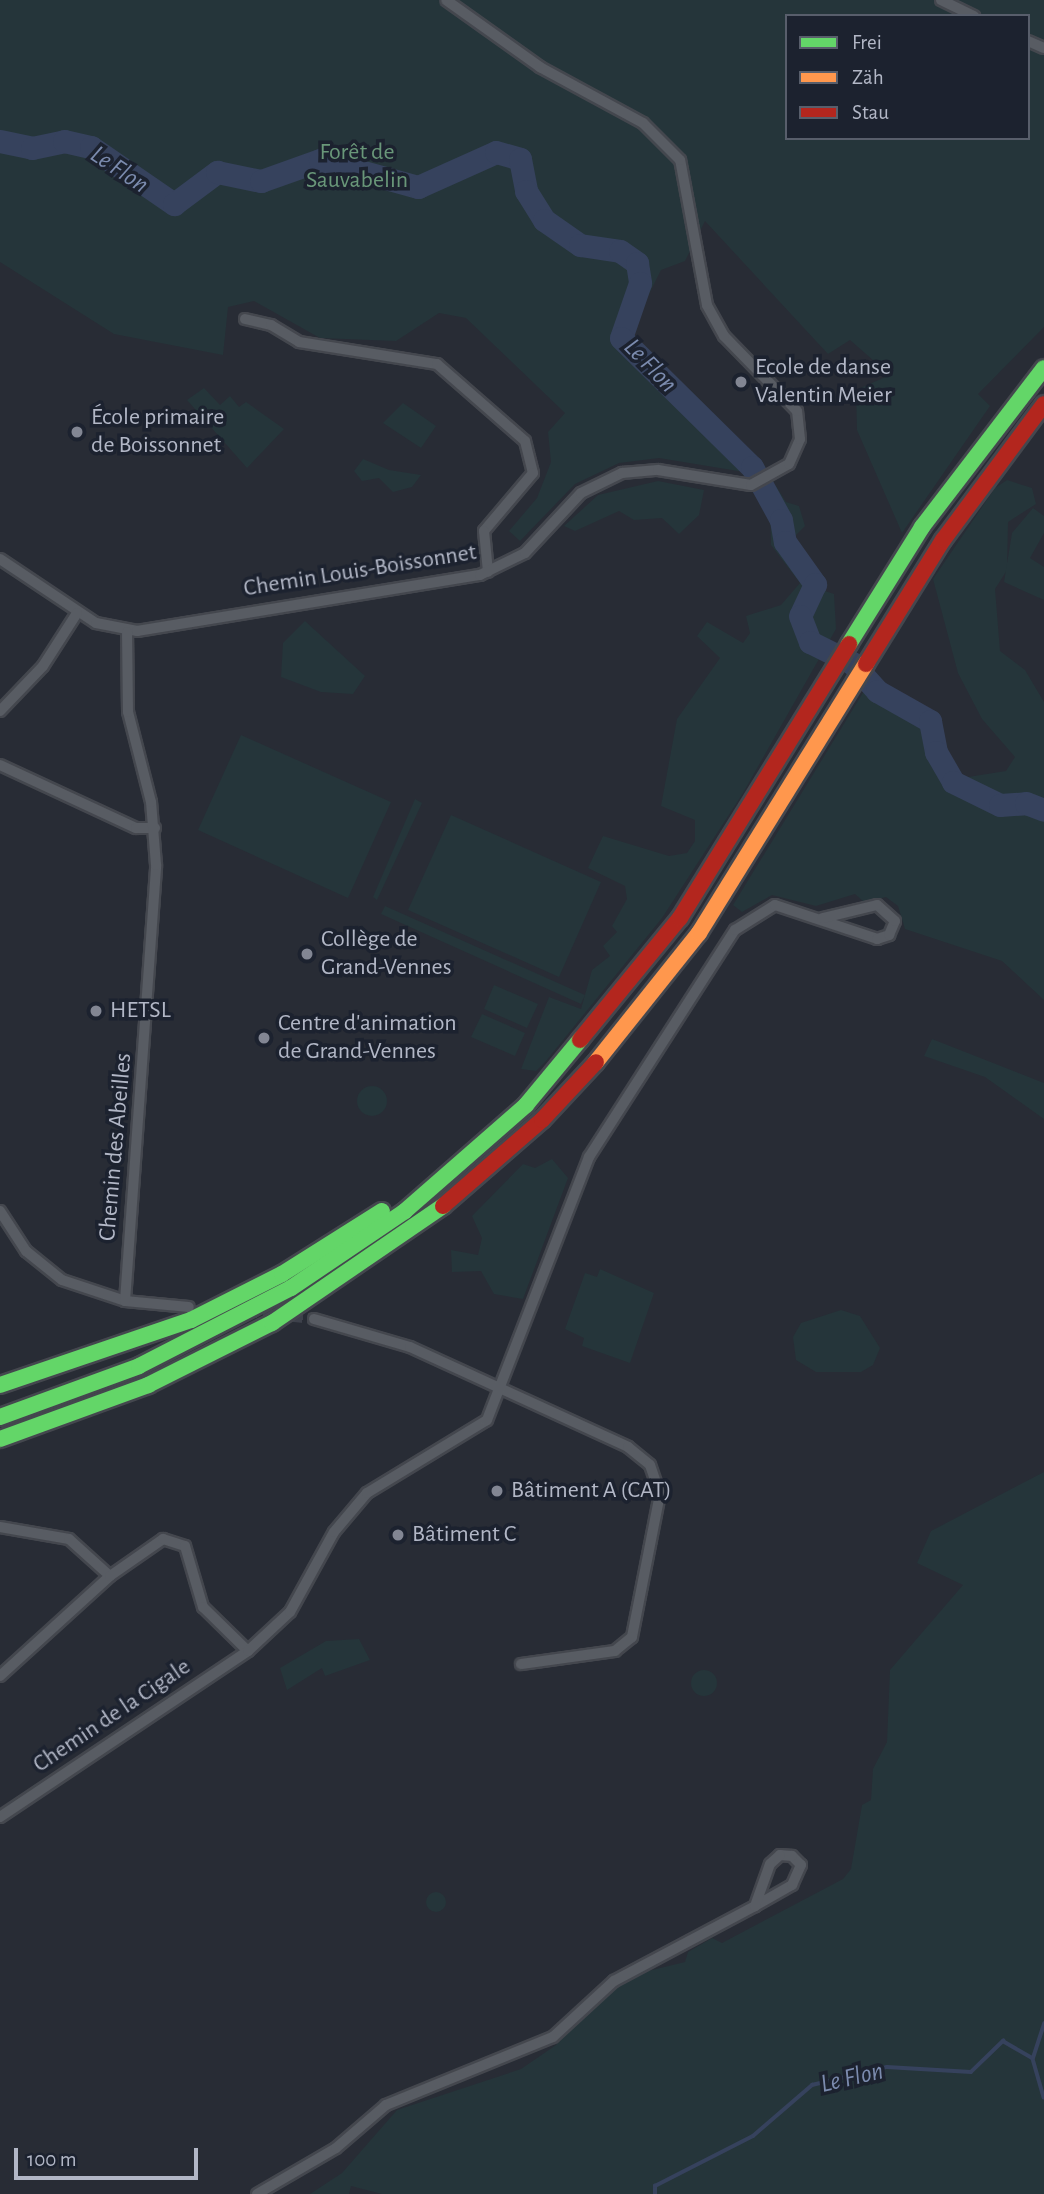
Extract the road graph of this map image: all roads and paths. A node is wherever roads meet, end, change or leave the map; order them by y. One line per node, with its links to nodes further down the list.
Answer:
1 (446, 0): 8 (street, Chemin Louis-Boissonnet)
2 (941, 0): 3 (street)
3 (970, 14)
4 (245, 319): 8 (street)
5 (1044, 368): 15 (highway)
6 (1044, 404): 23 (highway)
7 (0, 559): 9 (street)
8 (488, 572): 10 (street, Chemin Louis-Boissonnet)
9 (77, 613): 10 (street); 11 (street)
10 (127, 632): 13 (street, Chemin des Abeilles)
11 (0, 711)
12 (0, 765): 13 (street)
13 (155, 828): 17 (street, Chemin des Abeilles)
14 (823, 918): 14 (street, Chemin de la Cigale); 21 (street, Chemin de la Cigale)
15 (523, 1102): 20 (highway); 22 (highway)
16 (0, 1211): 17 (street)
17 (125, 1301): 18 (street)
18 (189, 1307)
19 (314, 1319): 21 (street)
20 (0, 1385)
21 (500, 1389): 26 (street, Chemin de la Cigale); 27 (street)
22 (0, 1417)
23 (0, 1439)
24 (0, 1527): 25 (street)
25 (110, 1576): 26 (street); 28 (street)
26 (248, 1651): 29 (street, Chemin de la Cigale)
27 (521, 1664)
28 (0, 1676)
29 (0, 1817)
30 (755, 1906): 30 (street); 31 (street)
31 (257, 2194)

